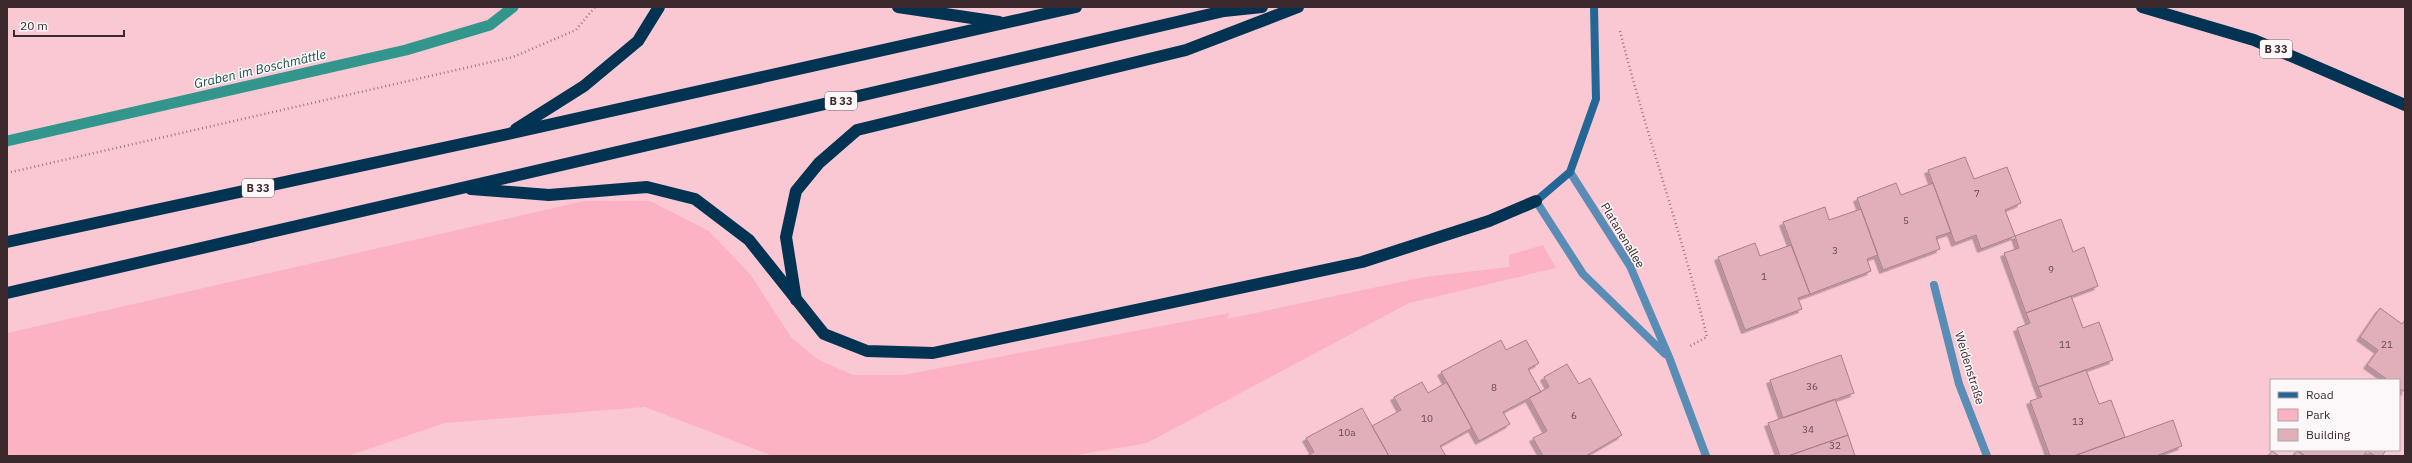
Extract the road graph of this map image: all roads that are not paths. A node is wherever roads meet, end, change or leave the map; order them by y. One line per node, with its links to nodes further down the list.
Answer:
1 (659, 7): 11 (highway)
2 (898, 7): 9 (highway)
3 (1076, 7): 9 (highway, B 33)
4 (1262, 7): 8 (highway, B 33)
5 (1298, 7): 18 (highway)
6 (1594, 7): 12 (street)
7 (2142, 7): 10 (highway, B 33)
8 (1229, 9): 13 (highway, B 33)
9 (1008, 23): 11 (highway, B 33)
10 (2405, 105)
11 (508, 134): 15 (highway, B 33)
12 (1570, 172): 14 (street); 19 (street, Platanenallee)
13 (458, 188): 17 (highway, B 33); 18 (highway)
14 (1536, 201): 18 (highway); 19 (street, Platanenallee)
15 (7, 242)
16 (1934, 285): 21 (street, Weidenstraße)
17 (7, 293)
18 (796, 301)
19 (1669, 357): 20 (street, Platanenallee)
20 (1706, 456)
21 (1987, 456)

